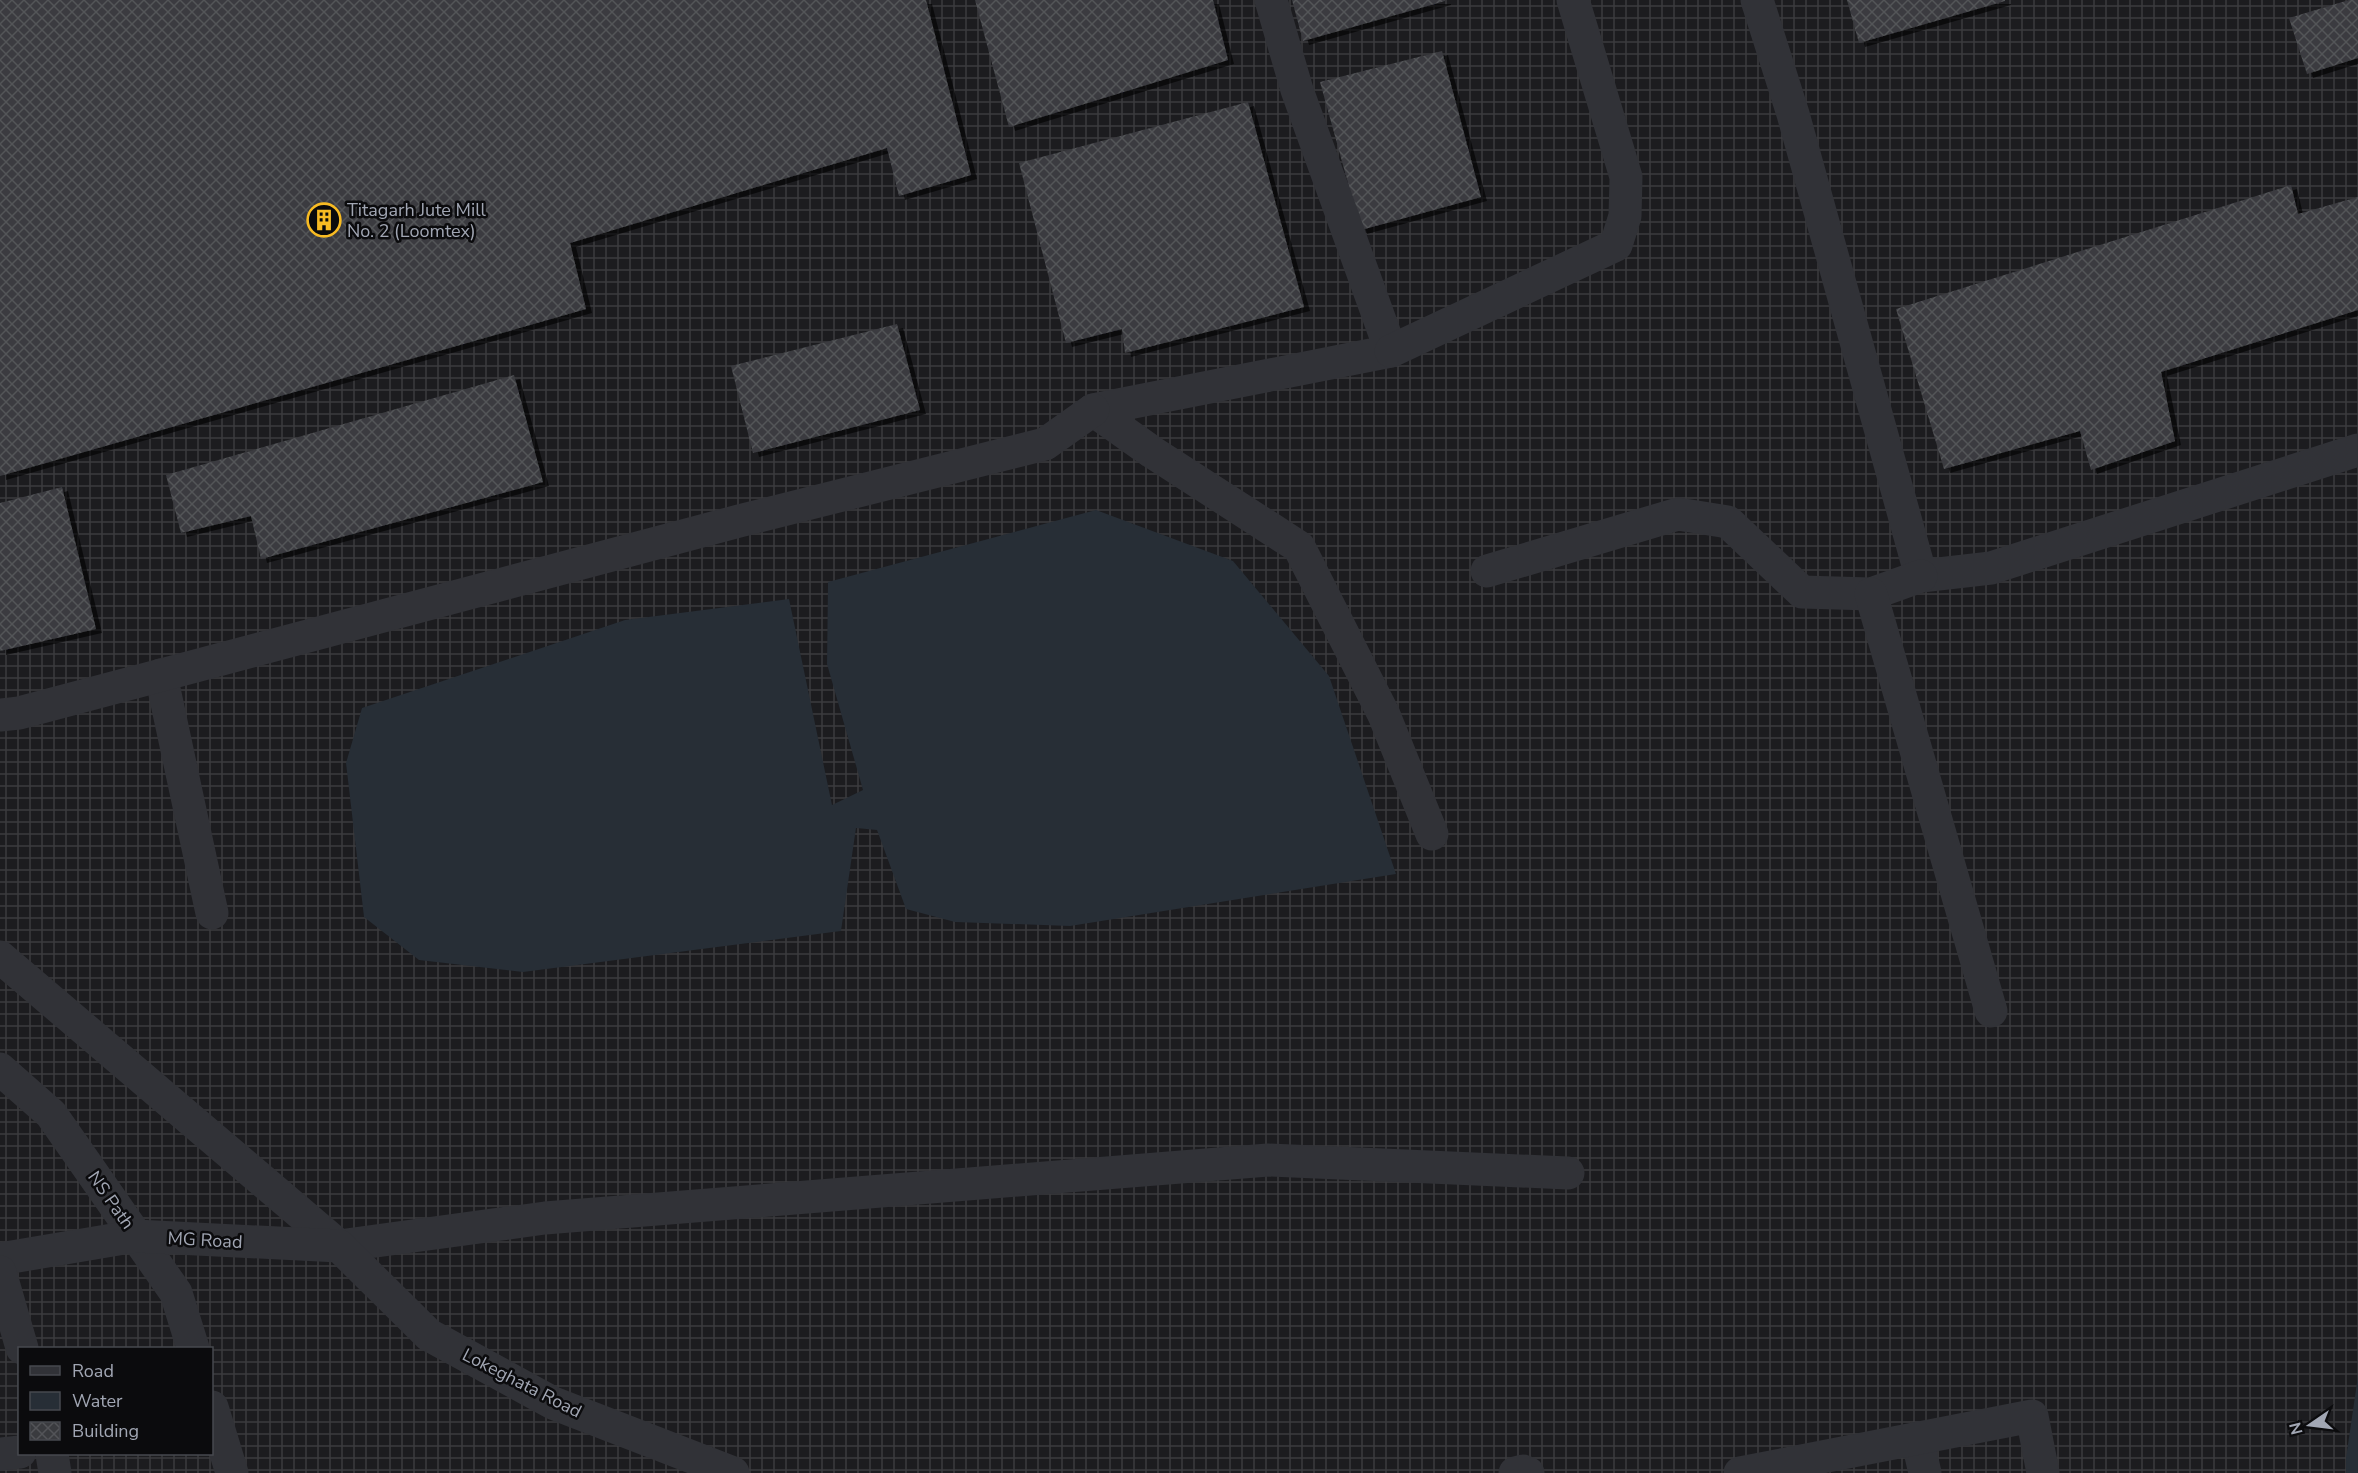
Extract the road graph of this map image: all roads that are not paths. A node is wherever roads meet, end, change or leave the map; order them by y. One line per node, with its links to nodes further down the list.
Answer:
1 (1271, 0): 4 (street)
2 (1573, 0): 4 (street)
3 (1757, 0): 8 (street)
4 (1391, 351): 5 (street)
5 (1094, 411): 10 (street); 12 (street)
6 (2358, 450): 8 (street)
7 (1486, 571): 9 (street)
8 (1921, 576): 9 (street)
9 (1871, 594): 15 (street)
10 (162, 675): 11 (street); 13 (street)
11 (0, 715)
12 (1432, 834)
13 (212, 913)
14 (0, 957): 19 (street, Lokeghata Road)
15 (1991, 1011)
16 (0, 1070): 18 (street, NS Path)
17 (1568, 1173): 19 (street, MG Road)
18 (136, 1236): 19 (street, MG Road); 20 (street, MG Road); 23 (street, NS Path)
19 (339, 1246): 32 (street, Lokeghata Road)
20 (0, 1259)
21 (0, 1272): 22 (street)
22 (22, 1347)
23 (193, 1347)
24 (213, 1419): 31 (street)
25 (1917, 1438): 29 (street); 34 (street); 35 (street)
26 (18, 1452): 27 (street)
27 (0, 1454)
28 (52, 1455): 30 (street)
29 (1809, 1466): 33 (street)
30 (56, 1473)
31 (232, 1473)
32 (733, 1473)
33 (1740, 1473)
34 (1925, 1473)
35 (2043, 1473)

